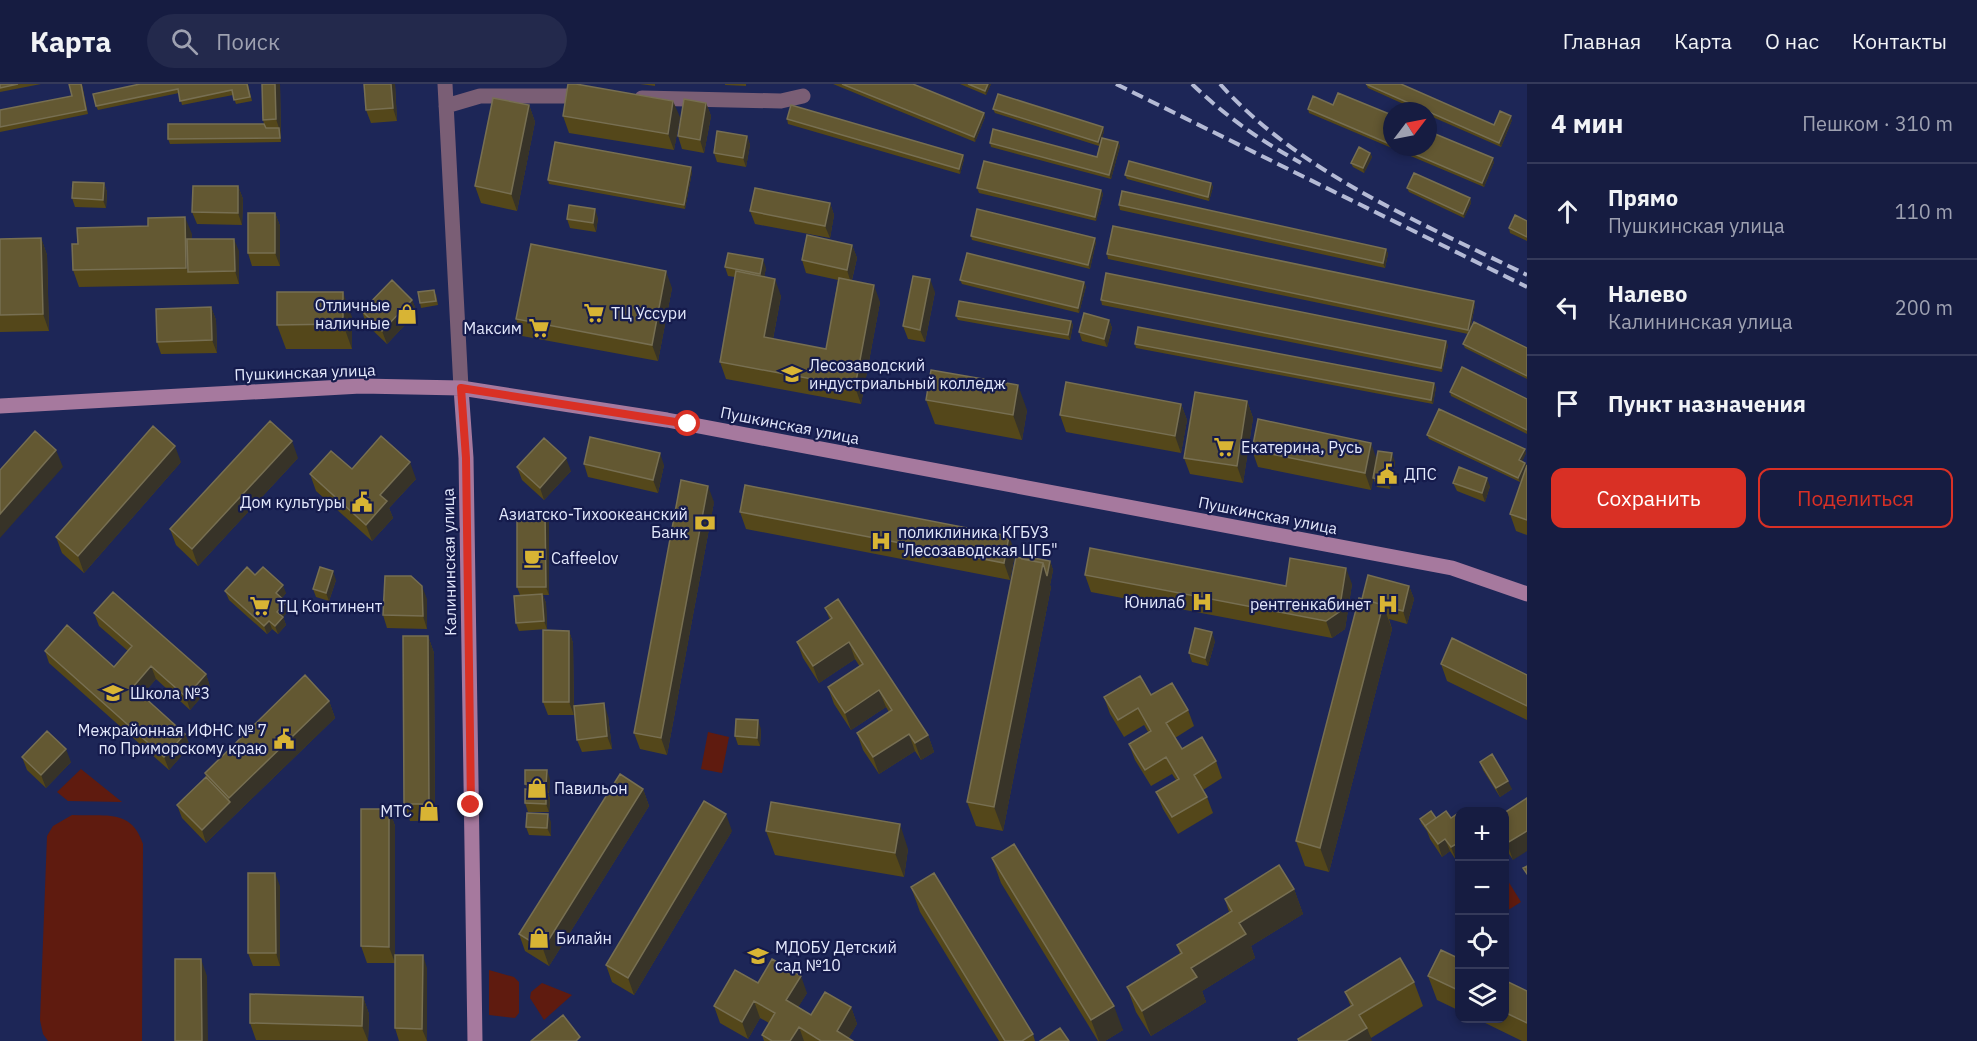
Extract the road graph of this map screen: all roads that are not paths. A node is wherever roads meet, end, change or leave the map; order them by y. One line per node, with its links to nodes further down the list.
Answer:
1 (445, 84): 5 (street, Калининская улица)
2 (803, 96): 4 (street)
3 (603, 97): 5 (street)
4 (625, 98)
5 (446, 106): 6 (street, Калининская улица)
6 (461, 388): 7 (main road, Пушкинская улица); 8 (main road, Пушкинская улица); 9 (main road, Калининская улица)
7 (0, 406)
8 (1527, 594)
9 (475, 1041)

